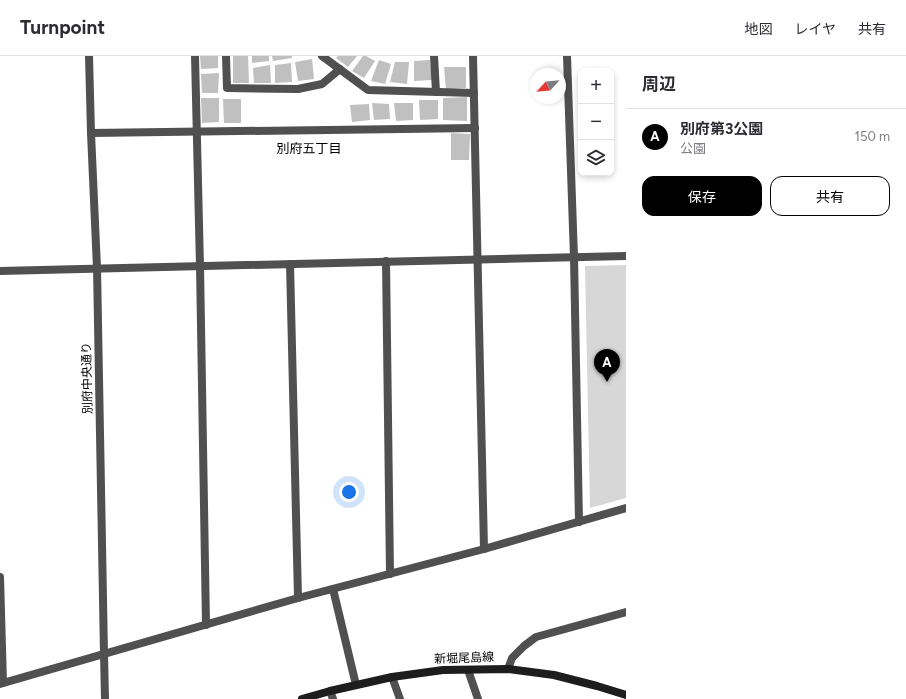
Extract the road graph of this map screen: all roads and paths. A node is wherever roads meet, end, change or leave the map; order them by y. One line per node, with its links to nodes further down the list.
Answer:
1 (89, 56): 13 (street, 別府中央通り)
2 (195, 56): 12 (street)
3 (226, 56): 8 (street)
4 (322, 56): 8 (street)
5 (434, 56): 9 (street)
6 (473, 56): 10 (street)
7 (567, 56): 15 (street)
8 (340, 69): 9 (street)
9 (436, 92): 10 (street)
10 (474, 93): 11 (street)
11 (475, 128): 12 (street); 16 (street)
12 (197, 132): 13 (street); 19 (street)
13 (91, 133): 20 (street, 別府中央通り)
14 (626, 256): 15 (street)
15 (574, 257): 16 (street); 23 (street)
16 (478, 259): 17 (street); 24 (street)
17 (386, 261): 18 (street); 25 (street)
18 (290, 264): 19 (street); 28 (street)
19 (200, 266): 20 (street); 30 (street)
20 (97, 268): 21 (street); 31 (street, 別府中央通り)
21 (0, 271)
22 (626, 508): 23 (street)
23 (579, 522): 24 (street)
24 (484, 549): 25 (street)
25 (390, 574): 27 (street)
26 (0, 577): 35 (street)
27 (333, 589): 28 (street); 36 (street)
28 (298, 598): 30 (street)
29 (626, 612): 32 (street)
30 (206, 625): 31 (street)
31 (104, 654): 35 (street); 39 (street, 別府中央通り)
32 (508, 669): 33 (main road, 新堀尾島線); 38 (main road, 新堀尾島線)
33 (468, 670): 34 (main road, 新堀尾島線); 42 (street)
34 (392, 677): 36 (main road, 新堀尾島線); 41 (street)
35 (1, 684)
36 (356, 685): 37 (main road, 新堀尾島線)
37 (331, 695): 40 (main road, 新堀尾島線)
38 (626, 695)
39 (105, 699)
40 (302, 699)
41 (400, 699)
42 (478, 699)

